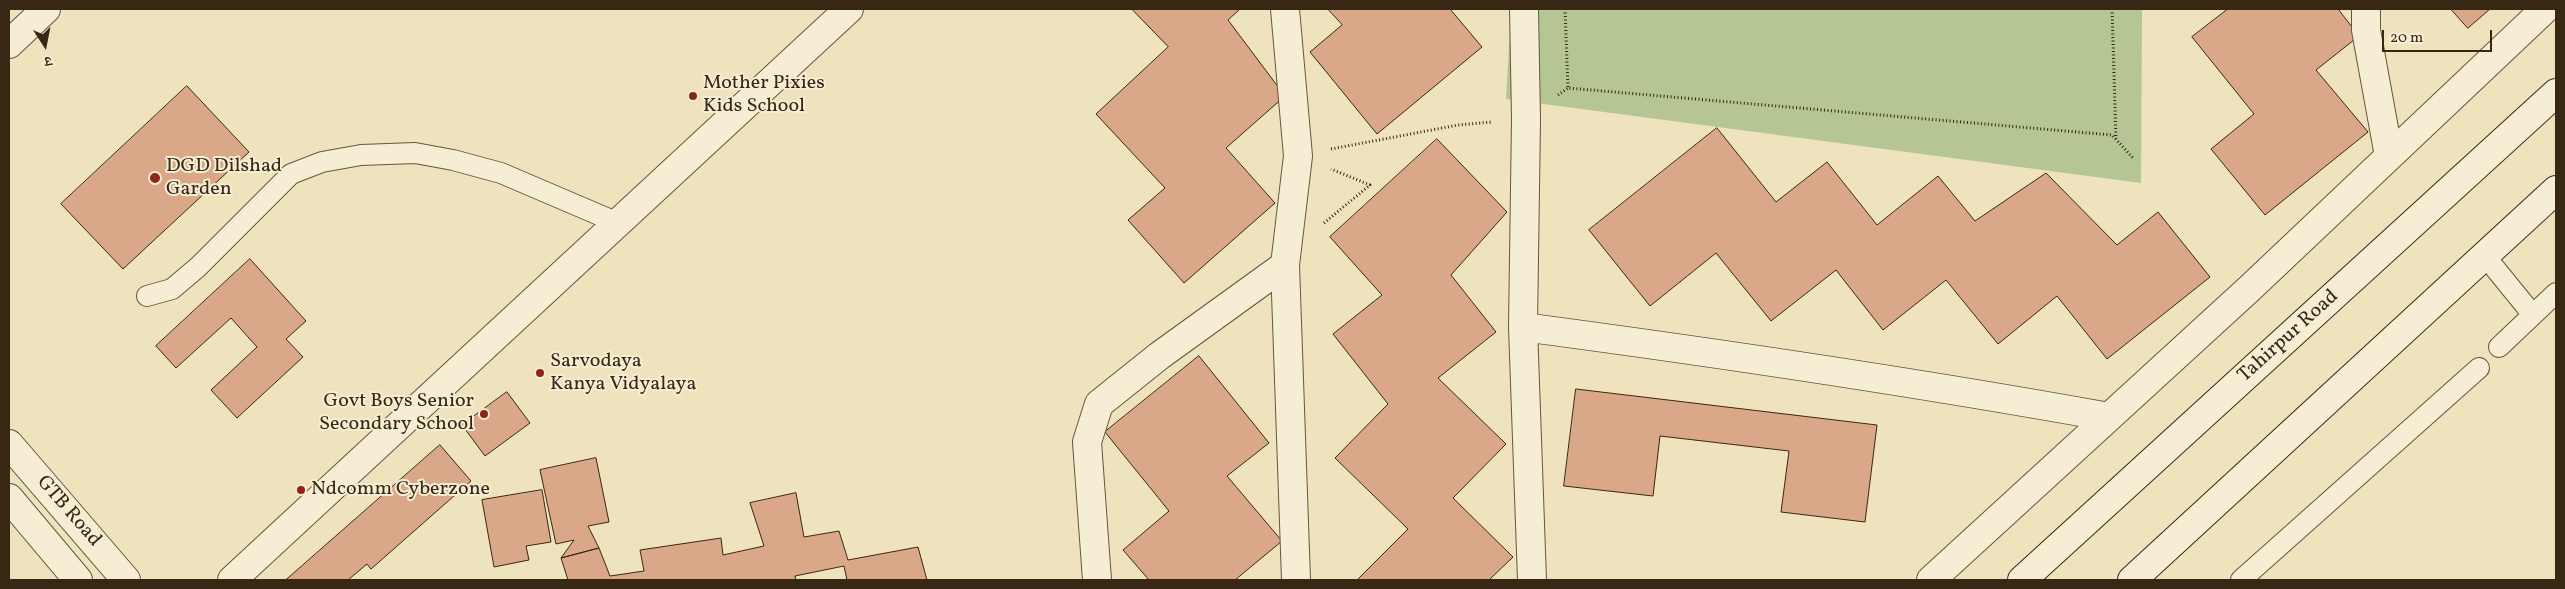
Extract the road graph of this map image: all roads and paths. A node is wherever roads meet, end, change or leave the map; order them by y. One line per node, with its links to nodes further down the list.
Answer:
1 (46, 9): 9 (street)
2 (849, 9): 18 (street)
3 (1285, 9): 14 (street)
4 (1524, 9): 12 (street)
5 (1565, 9): 10 (path)
6 (2112, 9): 13 (path)
7 (2366, 9): 15 (street)
8 (2545, 9): 15 (street)
9 (9, 44)
10 (1568, 88): 12 (path); 13 (path)
11 (2556, 93): 37 (street, Tahirpur Road)
12 (1526, 119): 14 (path); 24 (street)
13 (2116, 140): 16 (path)
14 (1298, 156): 20 (street); 20 (path)
15 (2389, 156): 27 (street)
16 (2133, 158)
17 (2556, 190): 19 (street)
18 (618, 223): 22 (lane); 32 (street)
19 (2485, 256): 23 (lane); 38 (street)
20 (1286, 259): 33 (street); 34 (street)
21 (2556, 293): 23 (lane)
22 (147, 296)
23 (2534, 315): 25 (lane)
24 (1523, 327): 27 (street); 35 (street)
25 (2499, 347)
26 (2478, 368): 39 (lane)
27 (2109, 417): 36 (street)
28 (9, 444): 31 (street, GTB Road)
29 (9, 498): 30 (street, GTB Road)
30 (78, 580)
31 (126, 580)
32 (232, 580)
33 (1097, 580)
34 (1296, 580)
35 (1532, 580)
36 (1931, 580)
37 (2022, 580)
38 (2132, 580)
39 (2241, 580)

